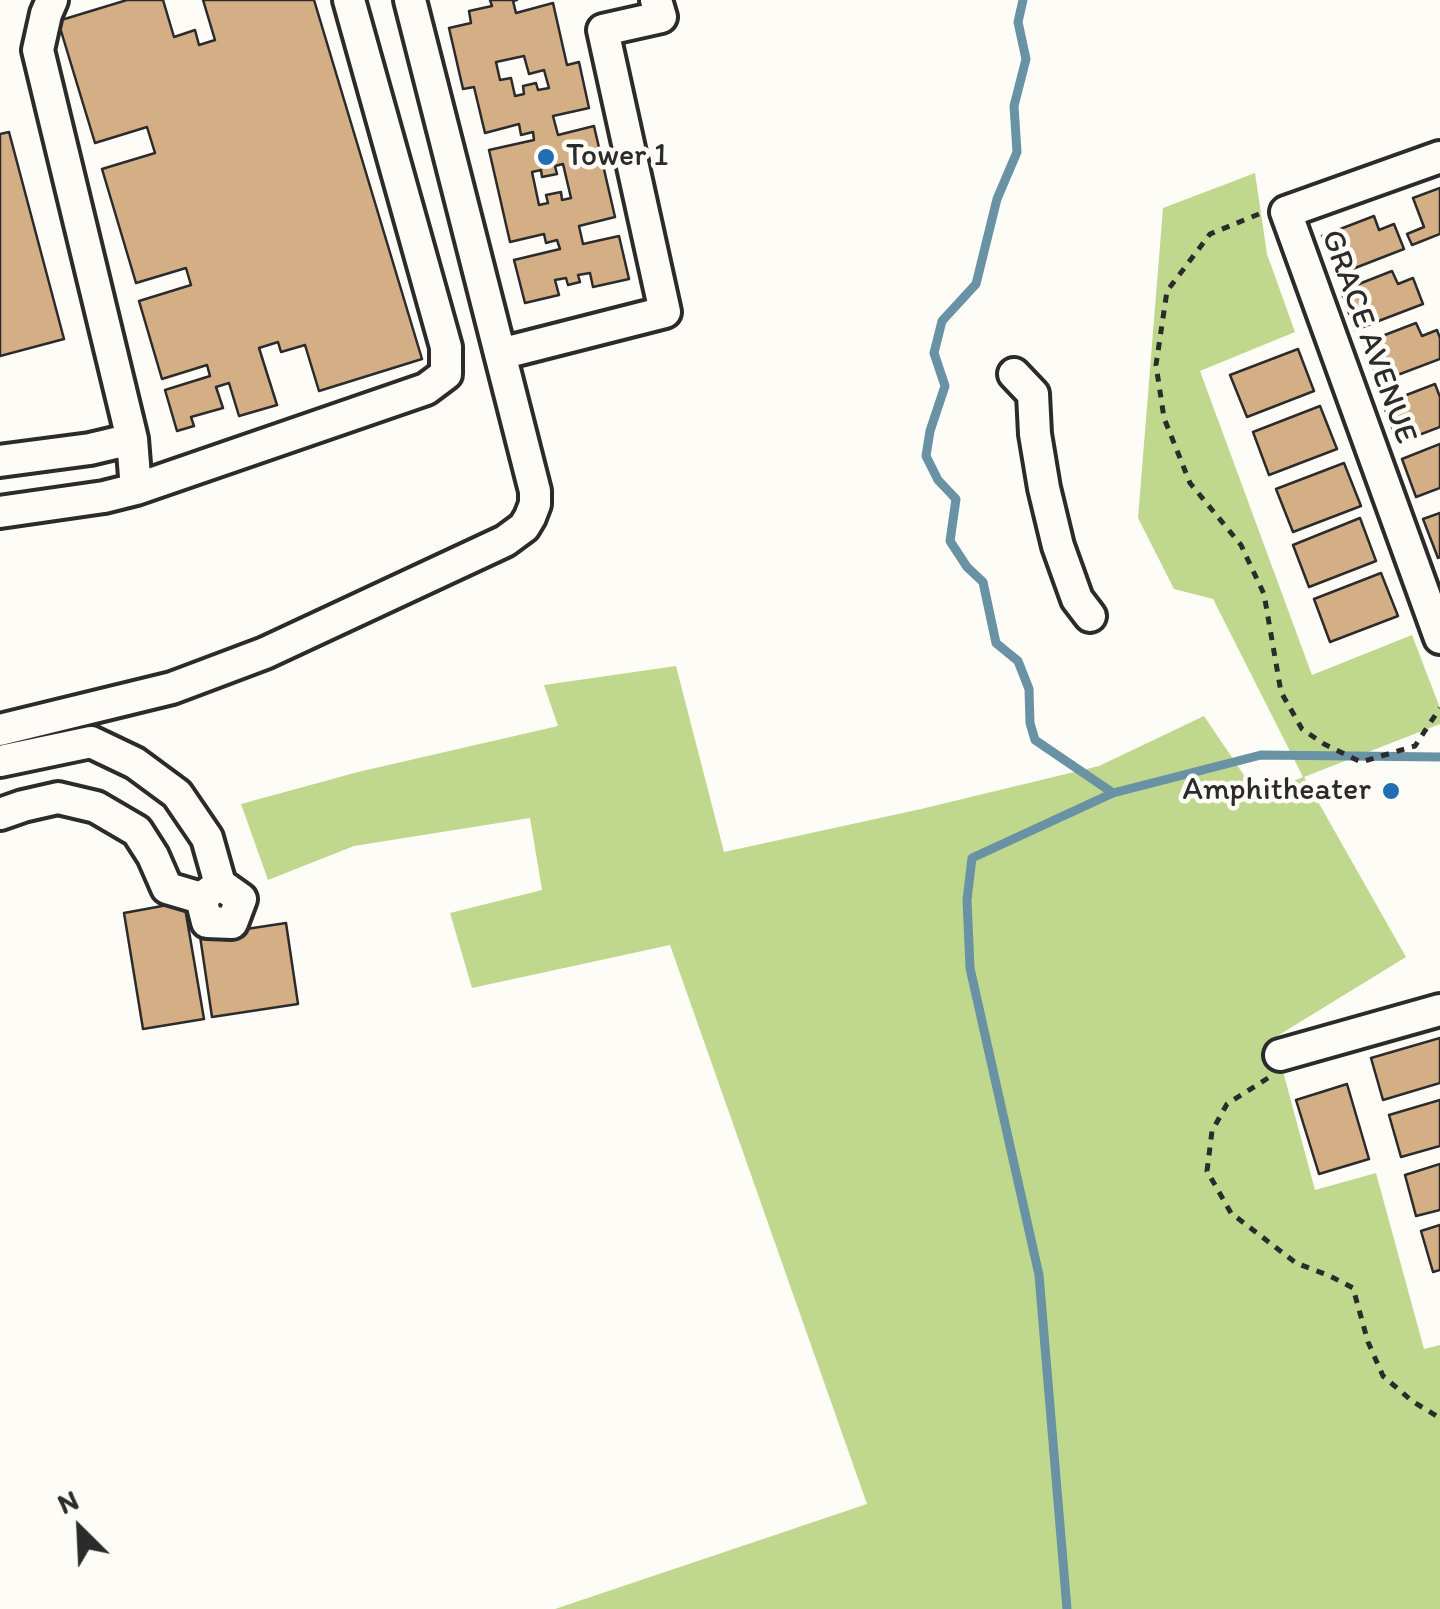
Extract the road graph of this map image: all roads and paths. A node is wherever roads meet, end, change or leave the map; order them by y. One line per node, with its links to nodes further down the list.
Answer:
1 (52, 0): 9 (street)
2 (349, 0): 11 (street)
3 (410, 0): 7 (street)
4 (656, 0): 7 (street)
5 (1440, 157): 6 (street, GRACE AVENUE)
6 (1286, 212): 14 (street, GRACE AVENUE); 15 (path)
7 (500, 354): 16 (street)
8 (1014, 374): 13 (street)
9 (132, 439): 10 (street); 11 (street)
10 (0, 461)
11 (136, 489): 12 (street)
12 (0, 512)
13 (1090, 616)
14 (1440, 638)
15 (1440, 708)
16 (0, 730)
17 (0, 762): 18 (street)
18 (0, 814)
19 (1440, 1010): 20 (street)
20 (1280, 1055): 21 (path)
21 (1440, 1418)

